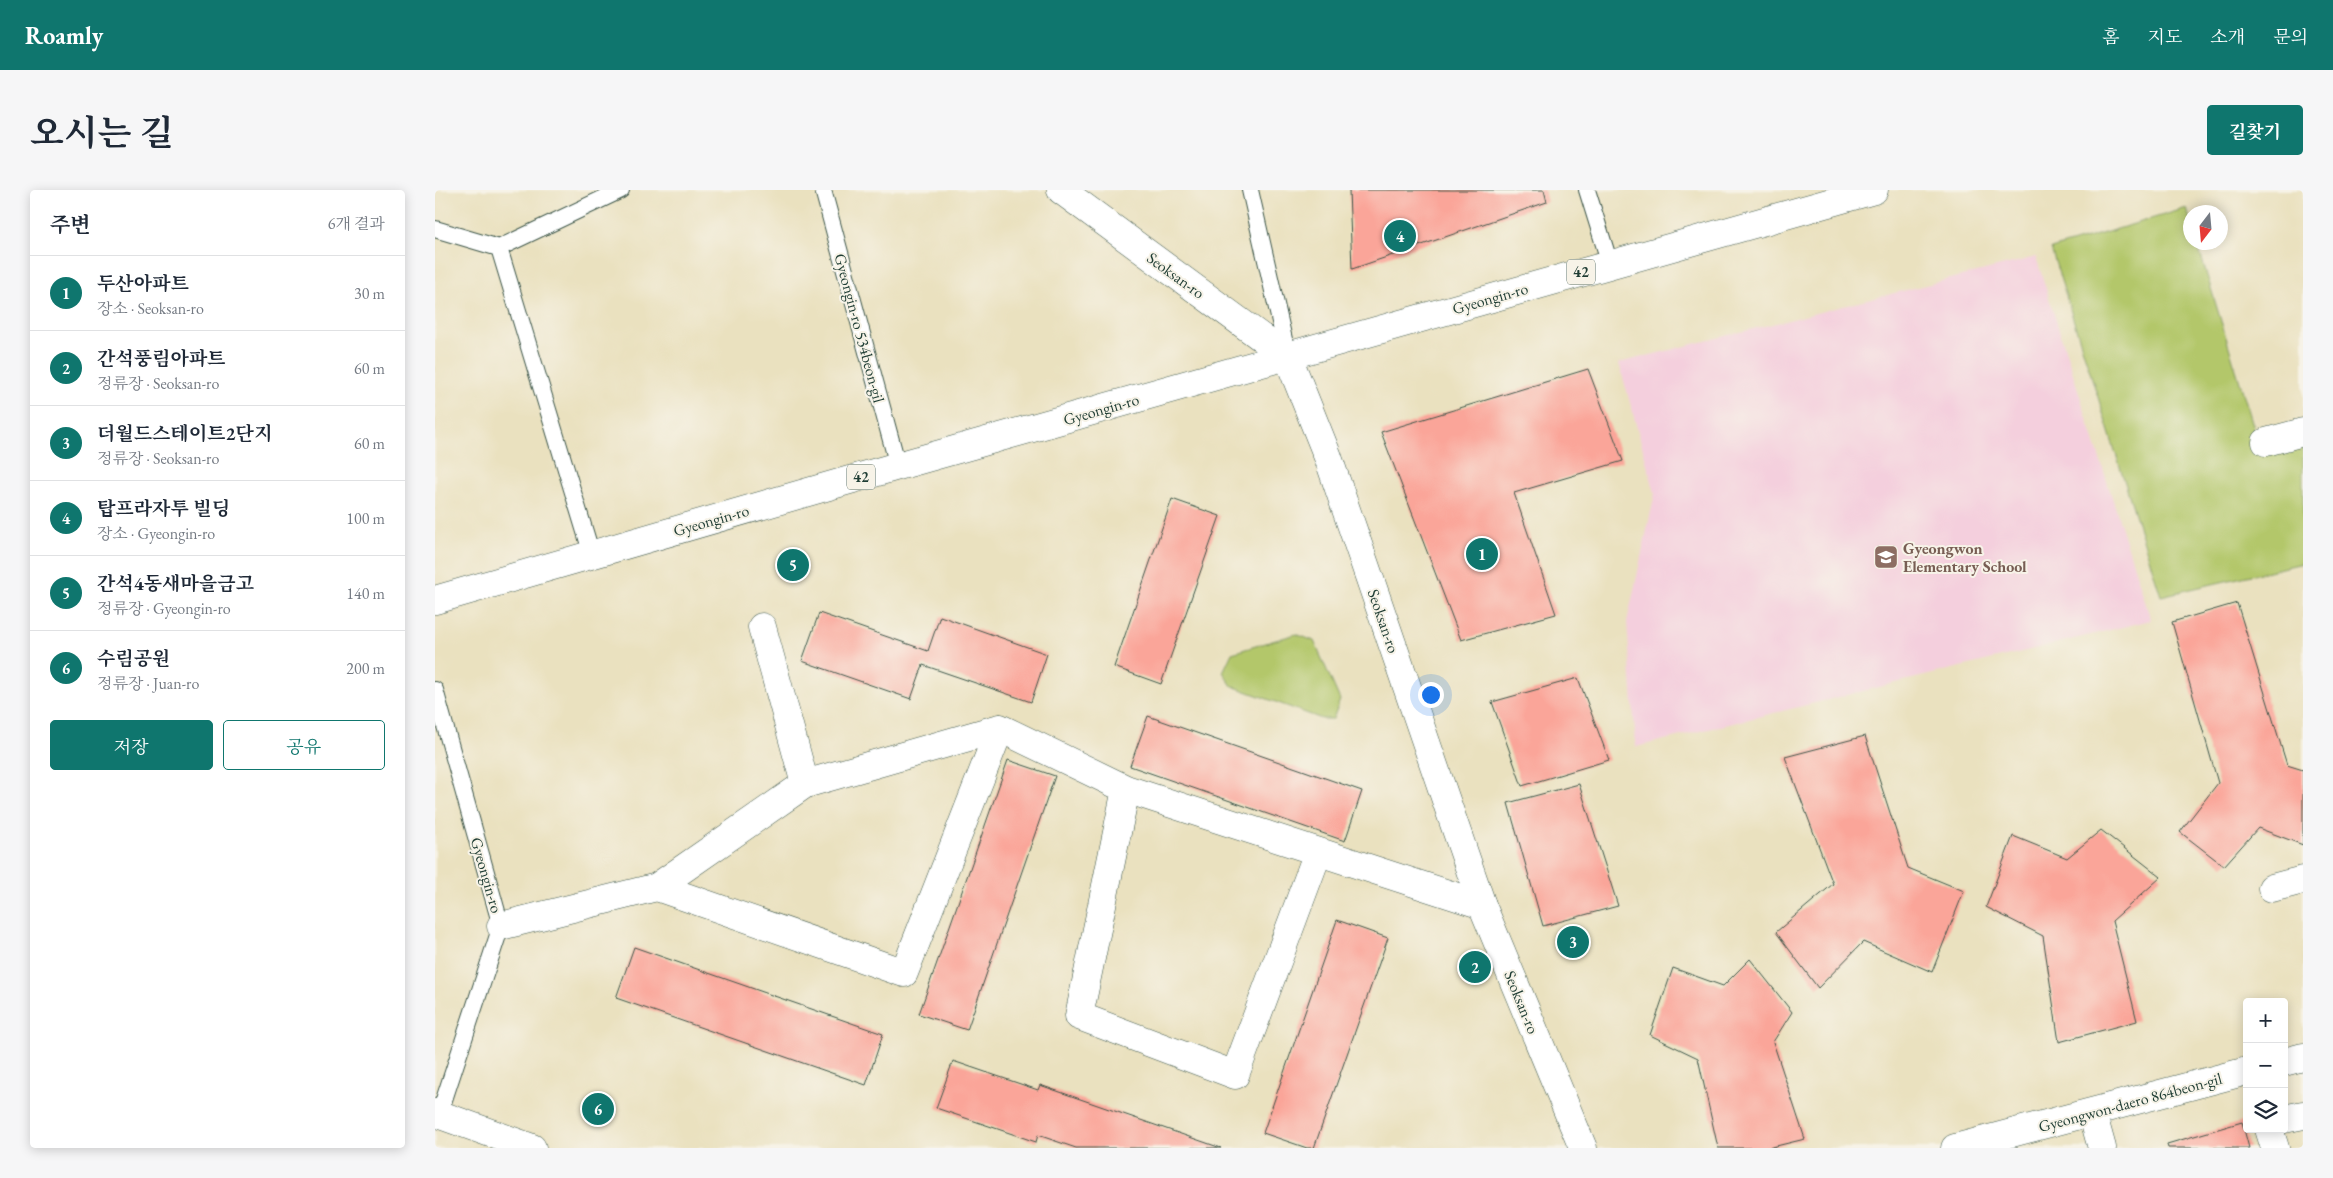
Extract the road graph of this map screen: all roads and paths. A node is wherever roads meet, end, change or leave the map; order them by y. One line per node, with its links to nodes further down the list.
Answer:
1 (621, 190): 8 (lane)
2 (823, 190): 13 (lane, Gyeongin-ro 534beon-gil)
3 (1061, 190): 10 (street, Seoksan-ro)
4 (1250, 190): 10 (lane)
5 (1587, 190): 9 (lane)
6 (1874, 190): 9 (street, Gyeongin-ro / 42)
7 (435, 229): 8 (lane)
8 (499, 248): 14 (lane)
9 (1610, 264): 10 (street, Gyeongin-ro / 42)
10 (1288, 356): 13 (street, Gyeongin-ro / 42); 25 (street, Seoksan-ro)
11 (2303, 432): 12 (street)
12 (2266, 442)
13 (898, 466): 14 (street, Gyeongin-ro / 42)
14 (592, 555): 15 (street, Gyeongin-ro / 42)
15 (435, 600)
16 (762, 627): 19 (street)
17 (435, 690): 26 (lane, Gyeongin-ro)
18 (999, 728): 19 (street); 20 (street); 23 (street)
19 (805, 784): 23 (street)
20 (1126, 788): 21 (street); 21 (street)
21 (1318, 852): 25 (street)
22 (2303, 880): 24 (street)
23 (657, 887): 26 (street)
24 (2272, 888)
25 (1483, 905): 36 (street, Seoksan-ro)
26 (501, 926): 31 (lane, Gyeongin-ro)
27 (2303, 1057): 28 (street)
28 (2288, 1061)
29 (2243, 1072): 30 (street, Gyeongwon-daero 864beon-gil)
30 (2092, 1112): 37 (street, Gyeongwon-daero 864beon-gil); 38 (street)
31 (437, 1114): 35 (street)
32 (2303, 1115): 33 (street)
33 (2288, 1118)
34 (2270, 1133): 39 (street)
35 (531, 1148)
36 (1583, 1148)
37 (1955, 1148)
38 (2102, 1148)
39 (2275, 1148)

